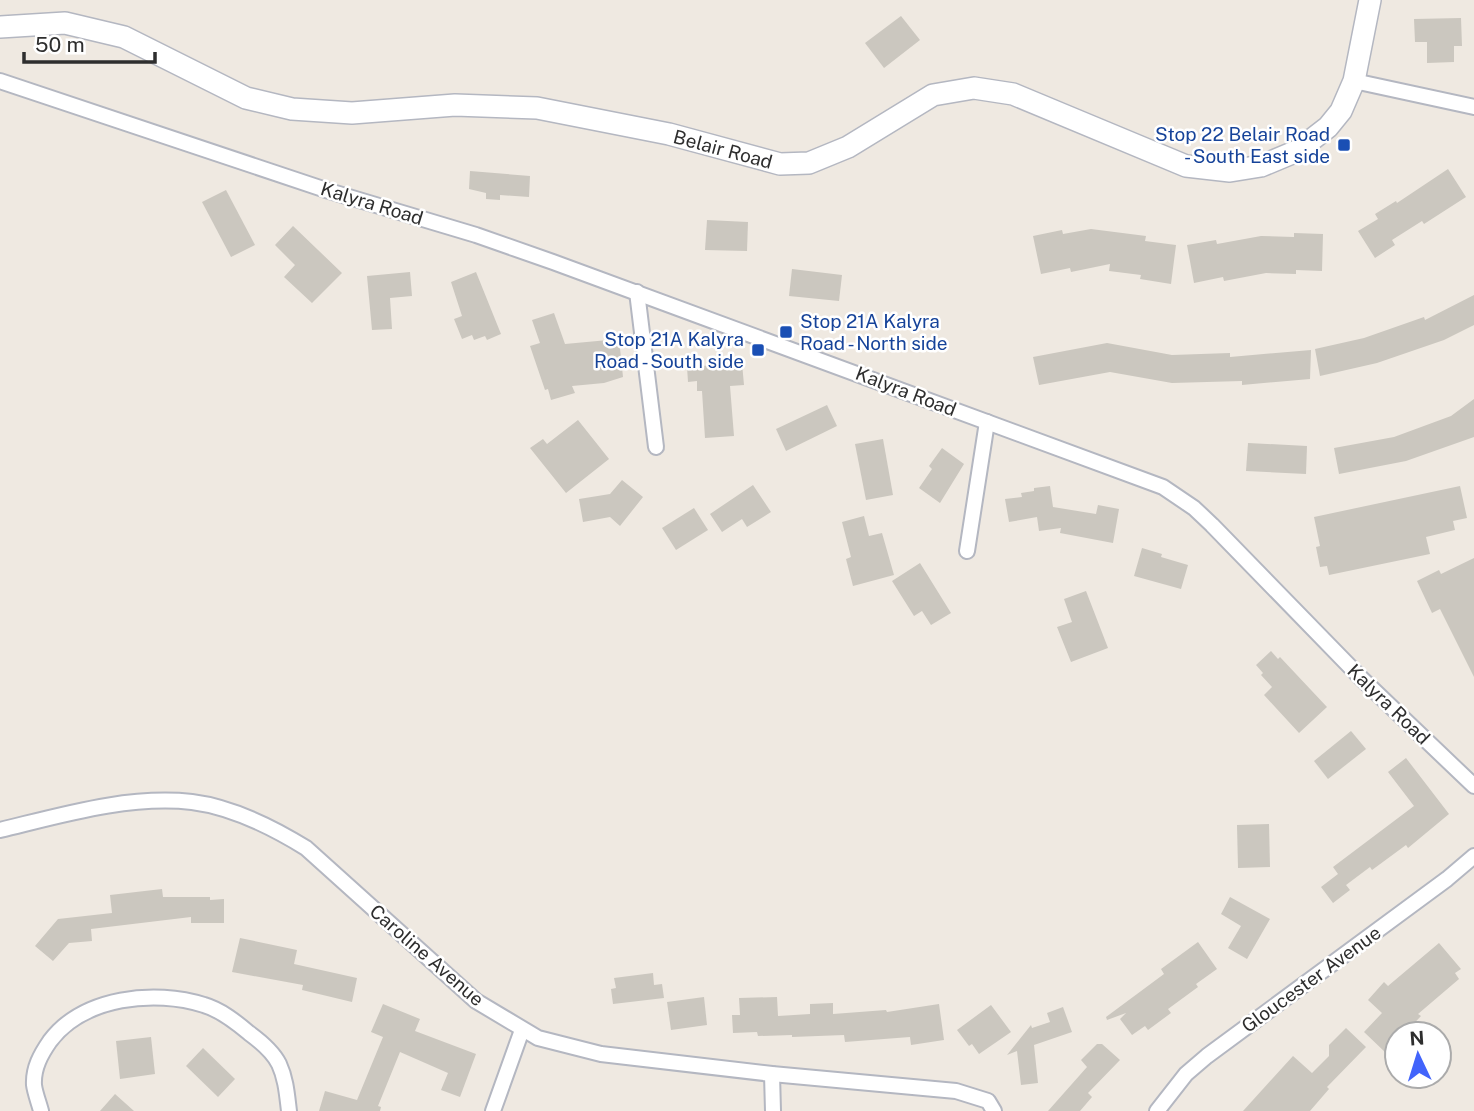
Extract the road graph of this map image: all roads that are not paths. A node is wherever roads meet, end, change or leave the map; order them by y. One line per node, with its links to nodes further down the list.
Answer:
1 (1370, 0): 4 (main road, Belair Road)
2 (0, 27): 4 (main road, Belair Road)
3 (0, 80): 6 (street, Kalyra Road)
4 (1354, 81): 5 (street)
5 (1474, 107)
6 (637, 292): 7 (street, Kalyra Road); 8 (street)
7 (987, 422): 9 (street); 10 (street, Kalyra Road)
8 (656, 447)
9 (967, 551)
10 (1474, 786)
11 (0, 830): 13 (street, Caroline Avenue)
12 (1474, 856): 20 (street, Gloucester Avenue)
13 (522, 1030): 14 (street, Caroline Avenue); 17 (street)
14 (772, 1074): 18 (street); 19 (street, Caroline Avenue)
15 (41, 1111): 16 (street)
16 (289, 1111)
17 (493, 1111)
18 (773, 1111)
19 (994, 1111)
20 (1157, 1111)

